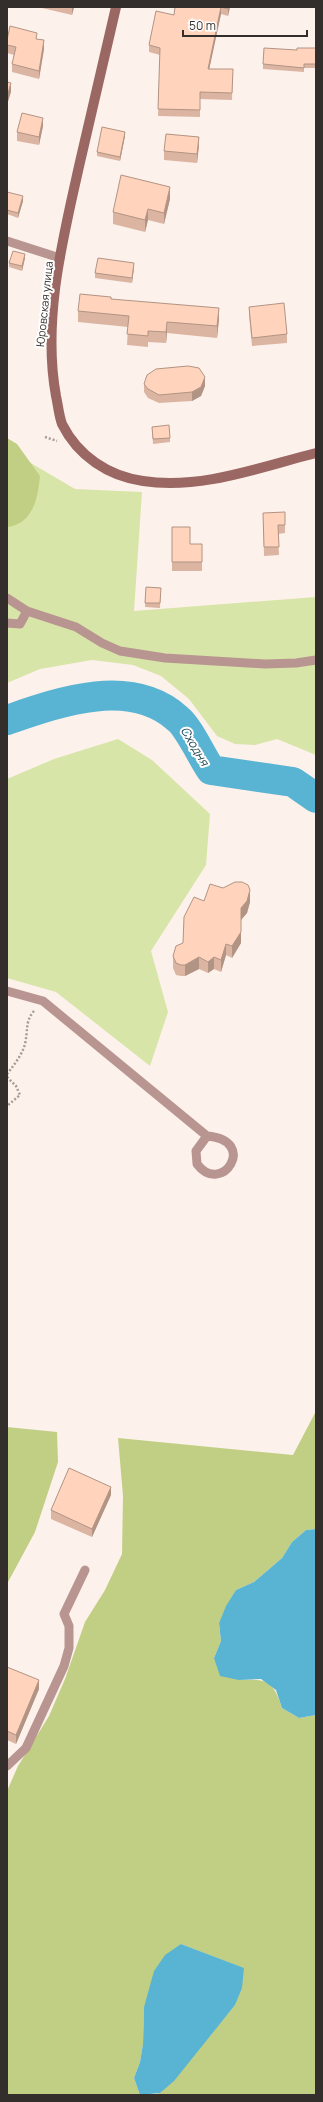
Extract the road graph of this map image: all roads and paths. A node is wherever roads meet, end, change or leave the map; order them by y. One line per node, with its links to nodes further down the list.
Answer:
1 (116, 7): 3 (street, Юровская улица)
2 (7, 241): 3 (lane)
3 (60, 258): 4 (street, Юровская улица)
4 (316, 453)
5 (7, 598): 6 (lane)
6 (27, 610): 7 (lane); 8 (lane)
7 (7, 623)
8 (316, 660)
9 (7, 991): 10 (lane)
10 (43, 1001): 11 (path); 13 (lane)
11 (7, 1076): 12 (path)
12 (7, 1106)
13 (207, 1136): 13 (lane)
14 (85, 1570): 15 (lane)
15 (7, 1766)

